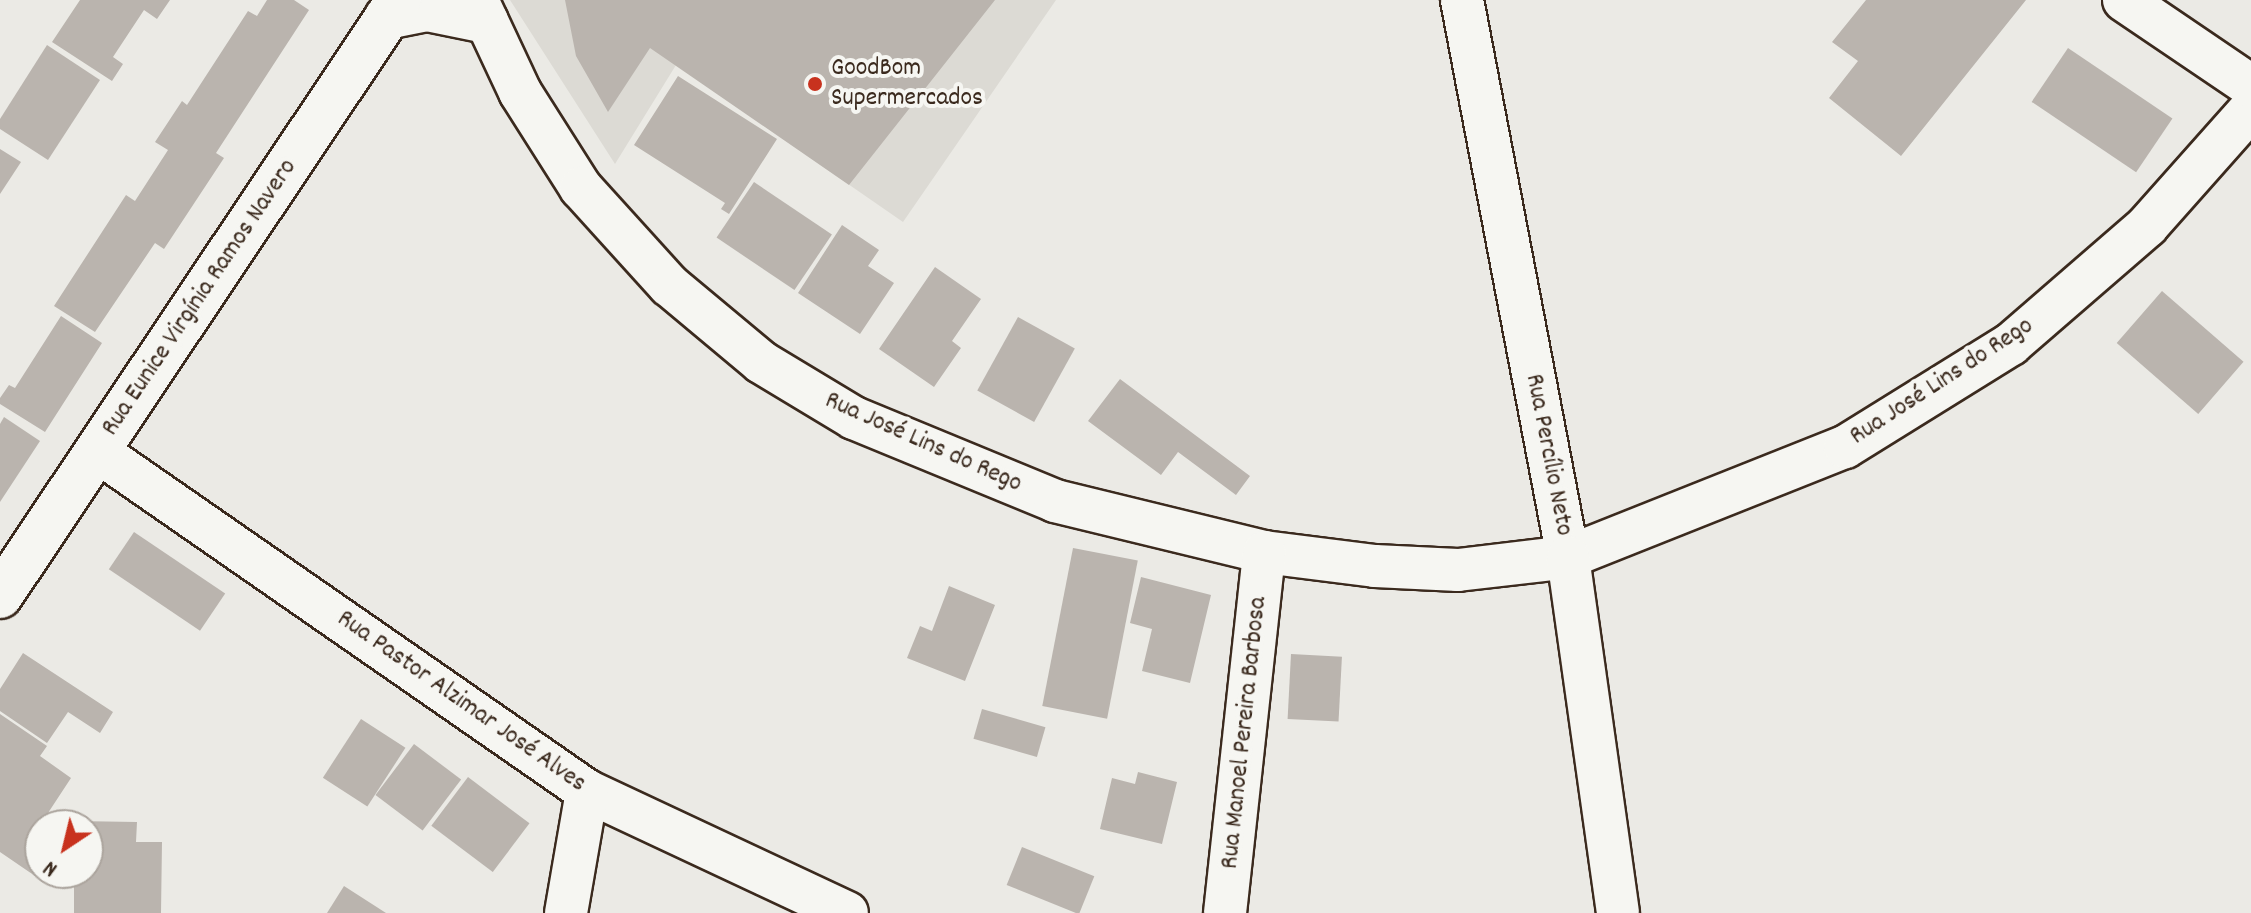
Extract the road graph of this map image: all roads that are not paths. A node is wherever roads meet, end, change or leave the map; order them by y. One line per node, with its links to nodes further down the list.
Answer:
1 (1462, 0): 9 (street, Rua Percílio Neto)
2 (2124, 0): 5 (street)
3 (393, 9): 4 (main road); 7 (main road, Rua Eunice Virgínia Ramos Navero)
4 (482, 10): 8 (street, Rua José Lins do Rego)
5 (2251, 86)
6 (2251, 109): 9 (street, Rua José Lins do Rego)
7 (97, 451): 10 (main road, Rua Eunice Virgínia Ramos Navero); 11 (street, Rua Pastor Alzimar José Alves)
8 (1264, 552): 9 (street, Rua José Lins do Rego); 14 (street, Rua Manoel Pereira Barbosa)
9 (1568, 557): 15 (street, Rua Percílio Neto)
10 (0, 596)
11 (587, 791): 12 (street); 13 (street, Rua Pastor Alzimar José Alves)
12 (566, 913)
13 (847, 913)
14 (1225, 913)
15 (1618, 913)

